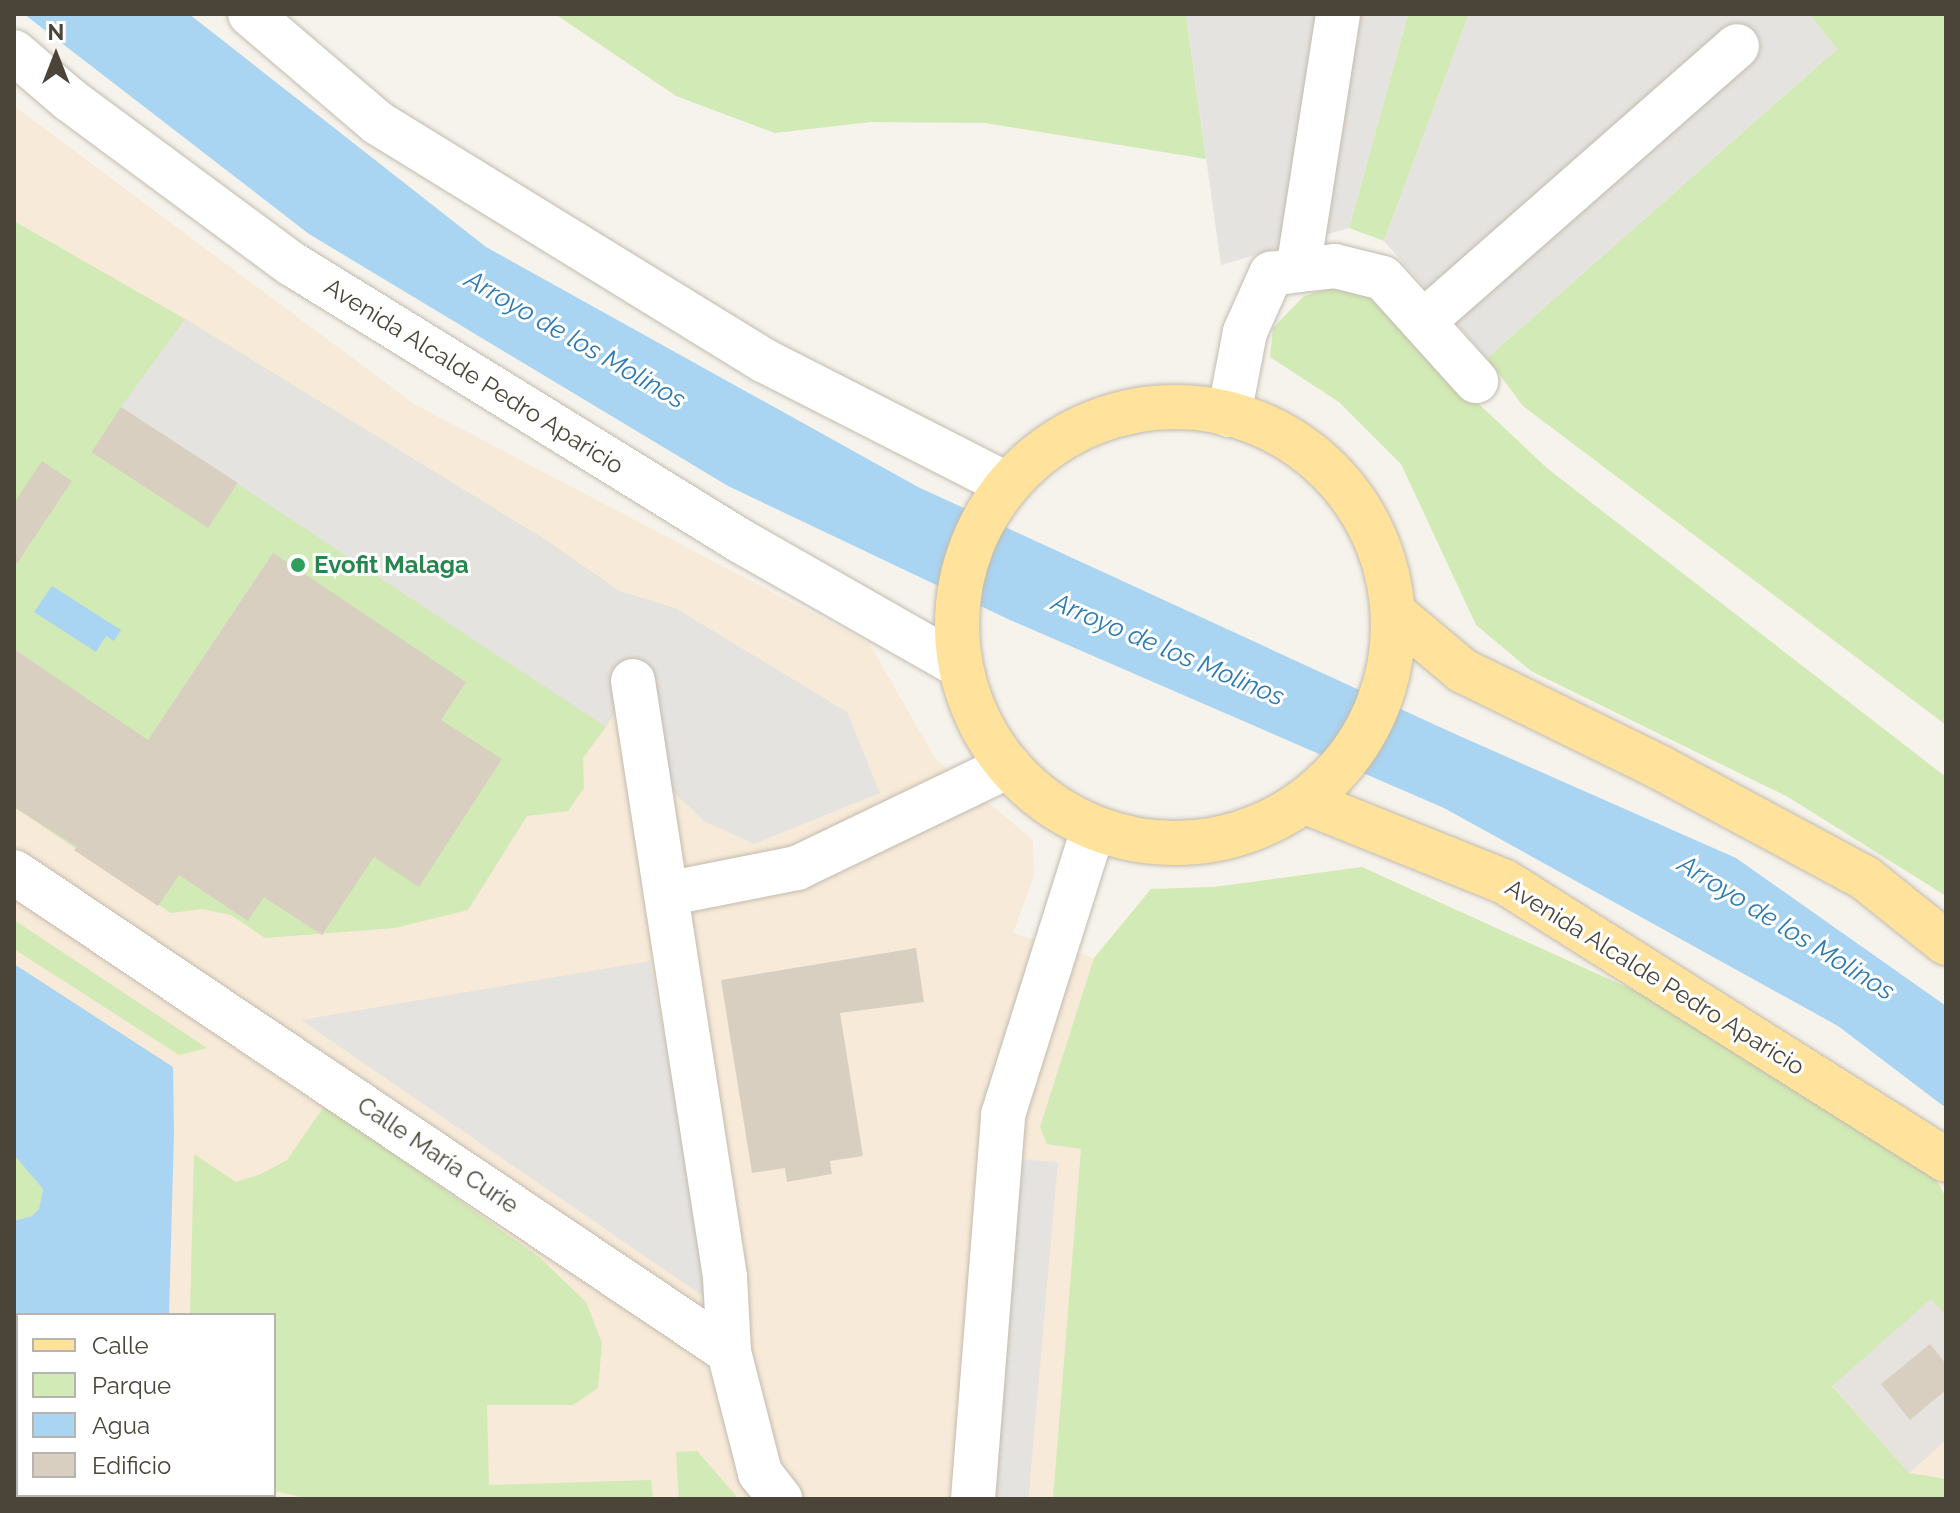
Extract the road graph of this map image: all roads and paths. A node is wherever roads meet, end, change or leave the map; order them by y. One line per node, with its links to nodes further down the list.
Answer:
1 (250, 14): 9 (street)
2 (1338, 14): 5 (street)
3 (1737, 46): 6 (street)
4 (14, 52): 11 (street, Avenida Alcalde Pedro Aparicio)
5 (1298, 270): 6 (street); 8 (street)
6 (1423, 322): 7 (street)
7 (1476, 381)
8 (1229, 415): 9 (main road); 10 (main road)
9 (1006, 484): 11 (main road)
10 (1395, 614): 14 (main road); 18 (main road)
11 (958, 665): 13 (main road)
12 (633, 681): 17 (street)
13 (1009, 766): 15 (main road); 17 (street)
14 (1306, 802): 15 (main road); 19 (main road, Avenida Alcalde Pedro Aparicio)
15 (1093, 830): 22 (street)
16 (14, 872): 20 (street, Calle María Curie)
17 (666, 894): 20 (street)
18 (1946, 943)
19 (1946, 1160)
20 (729, 1352): 21 (street)
21 (780, 1499)
22 (973, 1499)

